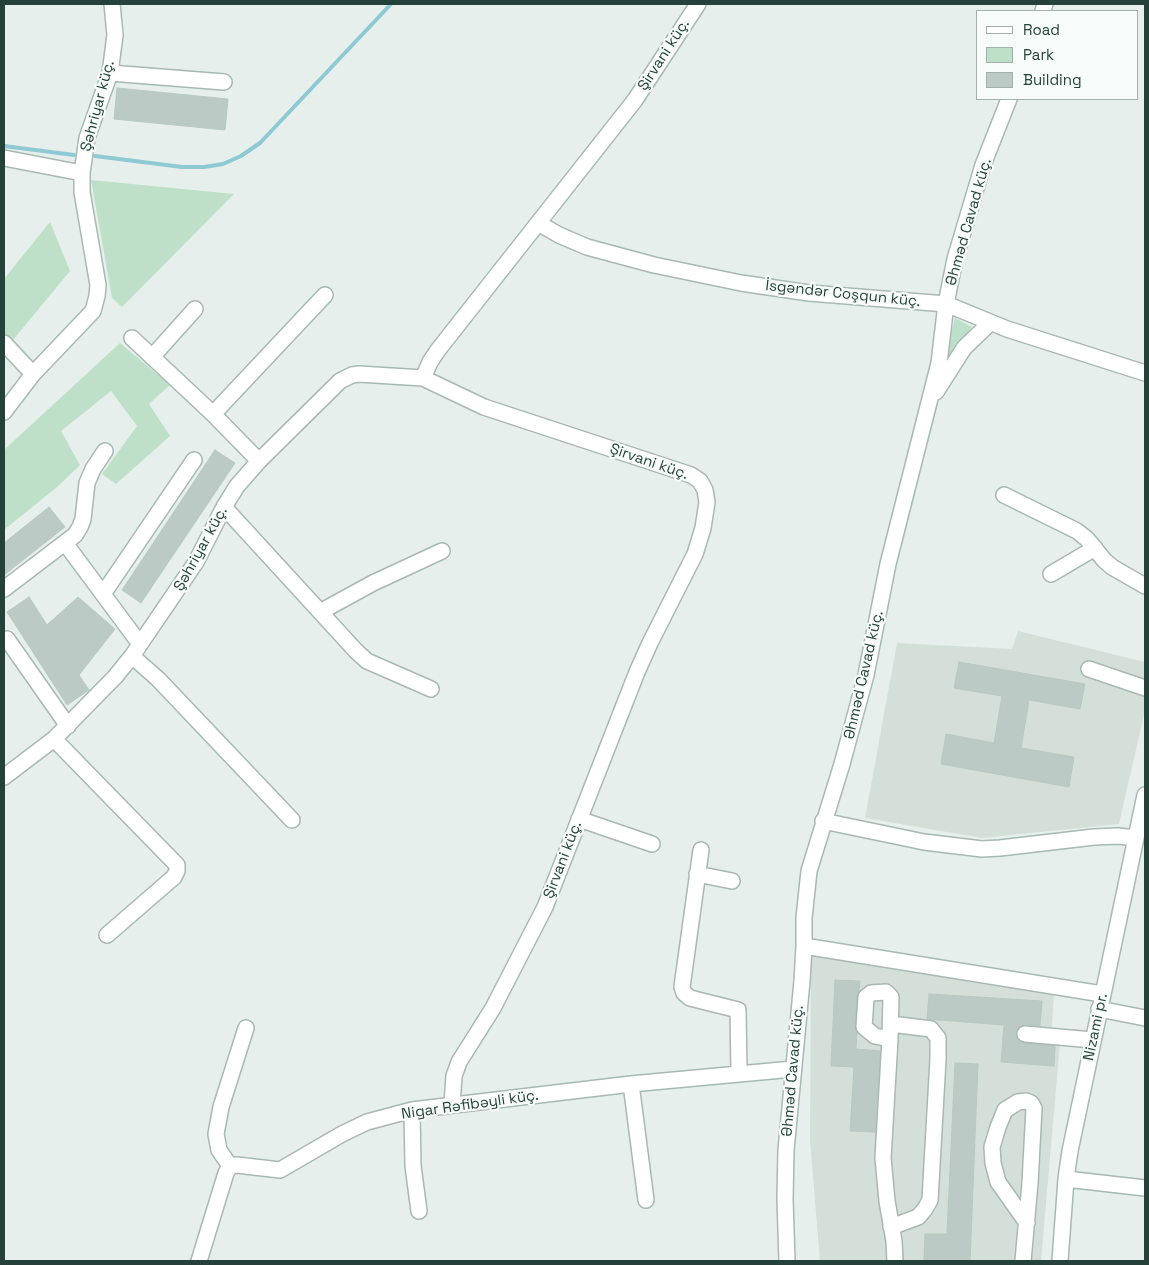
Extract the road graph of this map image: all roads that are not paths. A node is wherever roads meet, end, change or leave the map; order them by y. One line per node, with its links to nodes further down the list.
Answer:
1 (112, 4): 3 (street, Şəhriyar küç.)
2 (698, 4): 8 (street, Şirvani küç.)
3 (110, 73): 4 (street); 7 (street, Şəhriyar küç.)
4 (224, 82)
5 (1010, 100): 10 (street, Əhməd Cavad küç.)
6 (4, 158): 7 (street)
7 (82, 173): 17 (street, Şəhriyar küç.)
8 (538, 223): 10 (street, İsgəndər Coşqun küç.); 18 (street, Şirvani küç.)
9 (325, 295): 21 (street)
10 (946, 304): 12 (street, İsgəndər Coşqun küç.); 19 (street, Əhməd Cavad küç.)
11 (195, 309): 15 (street)
12 (990, 323): 16 (street, İsgəndər Coşqun küç.); 19 (street)
13 (132, 338): 15 (street)
14 (4, 343): 17 (street)
15 (152, 357): 21 (street)
16 (1145, 373)
17 (33, 374): 20 (street, Şəhriyar küç.)
18 (423, 378): 24 (street, Şəhriyar küç.); 44 (street, Şirvani küç.)
19 (930, 402): 46 (street, Əhməd Cavad küç.)
20 (4, 412)
21 (213, 414): 24 (street)
22 (105, 451): 27 (street)
23 (194, 460): 33 (street)
24 (258, 461): 26 (street, Şəhriyar küç.)
25 (1004, 495): 28 (street)
26 (224, 507): 34 (street); 36 (street, Şəhriyar küç.)
27 (64, 543): 32 (street); 33 (street)
28 (1095, 548): 30 (street); 31 (street)
29 (442, 550): 34 (street)
30 (1051, 574)
31 (1145, 586)
32 (4, 589)
33 (103, 594): 36 (street)
34 (320, 612): 39 (street)
35 (7, 639): 40 (street)
36 (136, 650): 40 (street, Şəhriyar küç.); 45 (street)
37 (1089, 669): 38 (street)
38 (1145, 688)
39 (431, 690)
40 (68, 726): 41 (street, Şəhriyar küç.)
41 (54, 739): 42 (street, Şəhriyar küç.); 52 (street)
42 (4, 777)
43 (1145, 795): 47 (street, Nizami pr.)
44 (579, 819): 48 (street); 65 (street, Şirvani küç.)
45 (292, 820)
46 (823, 821): 47 (street); 53 (street, Əhməd Cavad küç.)
47 (1136, 838): 54 (street, Nizami pr.)
48 (652, 844)
49 (700, 850): 50 (street)
50 (697, 874): 51 (street); 63 (street)
51 (732, 881)
52 (107, 935)
53 (804, 946): 54 (street); 62 (street, Əhməd Cavad küç.)
54 (1102, 994): 55 (street, Nizami pr.)
55 (1099, 1010): 56 (street); 61 (street, Nizami pr.)
56 (1145, 1018)
57 (891, 1024): 60 (street); 60 (street); 73 (street)
58 (246, 1028): 67 (street)
59 (1026, 1034): 61 (street)
60 (890, 1039): 73 (street)
61 (1093, 1040): 68 (street, Nizami pr.)
62 (792, 1069): 63 (street, Nigar Rəfibəyli küç.); 75 (street, Əhməd Cavad küç.)
63 (740, 1072): 64 (street, Nigar Rəfibəyli küç.)
64 (631, 1084): 65 (street, Nigar Rəfibəyli küç.); 70 (street)
65 (452, 1104): 66 (street, Nigar Rəfibəyli küç.)
66 (412, 1110): 67 (street, Nigar Rəfibəyli küç.); 71 (street)
67 (230, 1166): 74 (street)
68 (1066, 1179): 69 (street); 78 (street, Nizami pr.)
69 (1145, 1188)
70 (646, 1200)
71 (419, 1210)
72 (1026, 1223): 72 (street); 77 (street)
73 (891, 1227): 76 (street)
74 (199, 1261)
75 (787, 1261)
76 (895, 1261)
77 (1023, 1261)
78 (1060, 1261)

